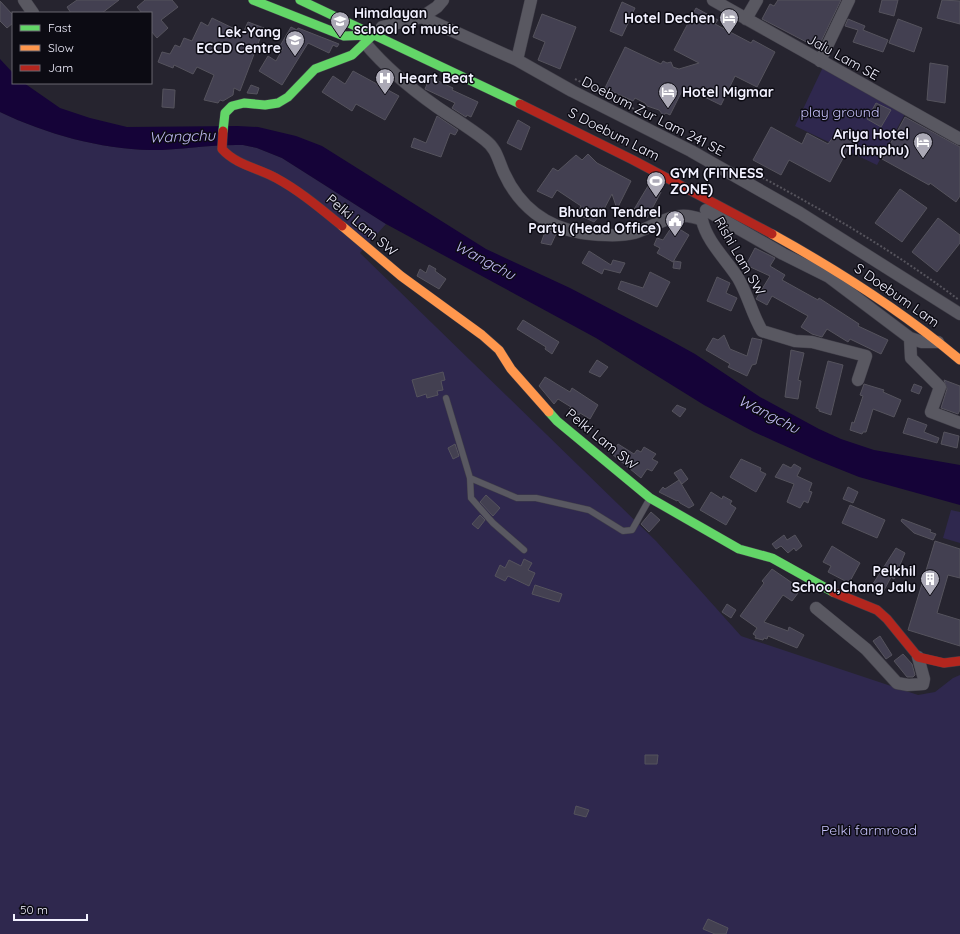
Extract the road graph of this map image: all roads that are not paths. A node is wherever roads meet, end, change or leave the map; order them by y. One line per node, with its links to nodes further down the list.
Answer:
1 (24, 0): 9 (street)
2 (253, 0): 12 (main road)
3 (300, 0): 12 (main road, S Doebum Lam)
4 (443, 0): 10 (street)
5 (531, 0): 14 (street)
6 (713, 0): 11 (street, Jalu Lam SE)
7 (758, 0): 11 (street)
8 (849, 0): 15 (street)
9 (33, 12)
10 (422, 17): 12 (street); 14 (street, Doebum Zur Lam 241 SE)
11 (746, 19): 15 (street, Jalu Lam SE)
12 (373, 32): 13 (main road, S Doebum Lam); 17 (main road, S Doebum Lam); 17 (street, Rishi Lam SW); 26 (main road, Pelki Lam SW)
13 (396, 33)
14 (517, 60): 18 (street, Doebum Zur Lam 241 SE)
15 (820, 61): 16 (street, Jalu Lam SE)
16 (960, 139)
17 (705, 209): 19 (street); 20 (main road, S Doebum Lam); 22 (street, Rishi Lam SW)
18 (960, 314)
19 (910, 338): 20 (street); 24 (street)
20 (940, 342): 21 (main road, S Doebum Lam)
21 (960, 360)
22 (858, 380)
23 (446, 398): 25 (lane)
24 (960, 423)
25 (470, 478): 26 (lane); 27 (lane)
26 (650, 498): 29 (main road, Pelki Lam SW)
27 (524, 550)
28 (816, 608): 29 (street)
29 (918, 657): 30 (main road)
30 (960, 661)

